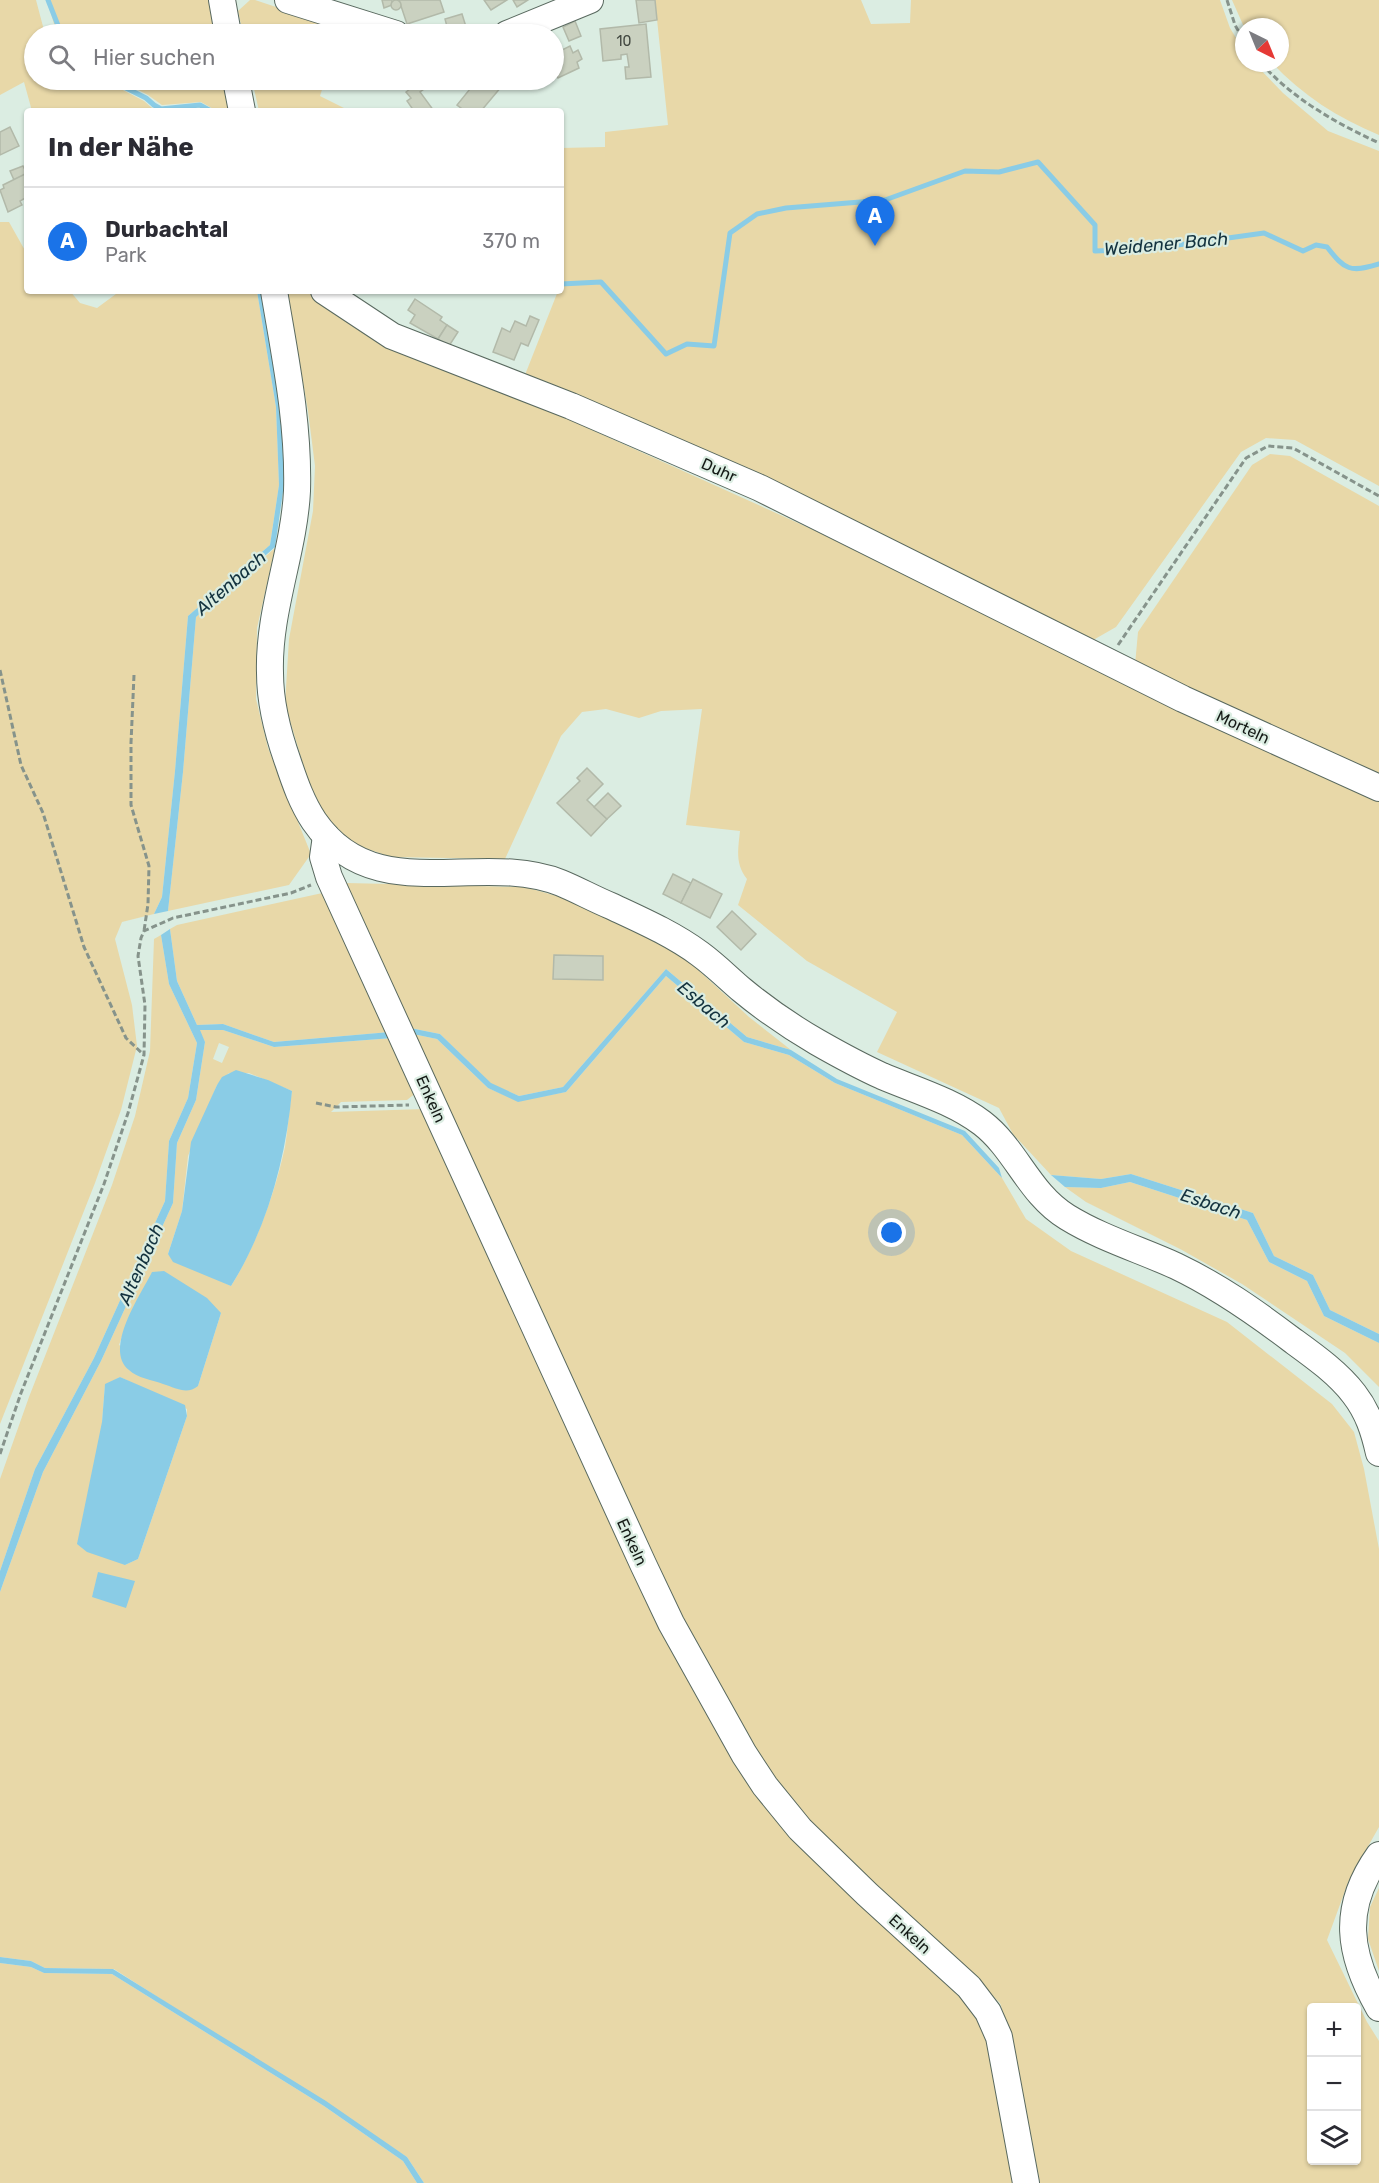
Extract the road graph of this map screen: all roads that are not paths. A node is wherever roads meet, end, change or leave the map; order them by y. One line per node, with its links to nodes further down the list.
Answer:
1 (222, 0): 4 (street)
2 (288, 0): 5 (street)
3 (590, 0): 6 (street)
4 (226, 24)
5 (364, 24)
6 (531, 24)
7 (238, 90): 8 (street)
8 (241, 108)
9 (274, 294): 13 (street)
10 (329, 294): 11 (street, Duhr)
11 (1109, 662): 12 (street, Morteln)
12 (1379, 788)
13 (326, 836): 14 (street); 17 (street, Enkeln)
14 (1379, 1453)
15 (1379, 1855): 16 (street)
16 (1379, 2008)
17 (1026, 2183)

